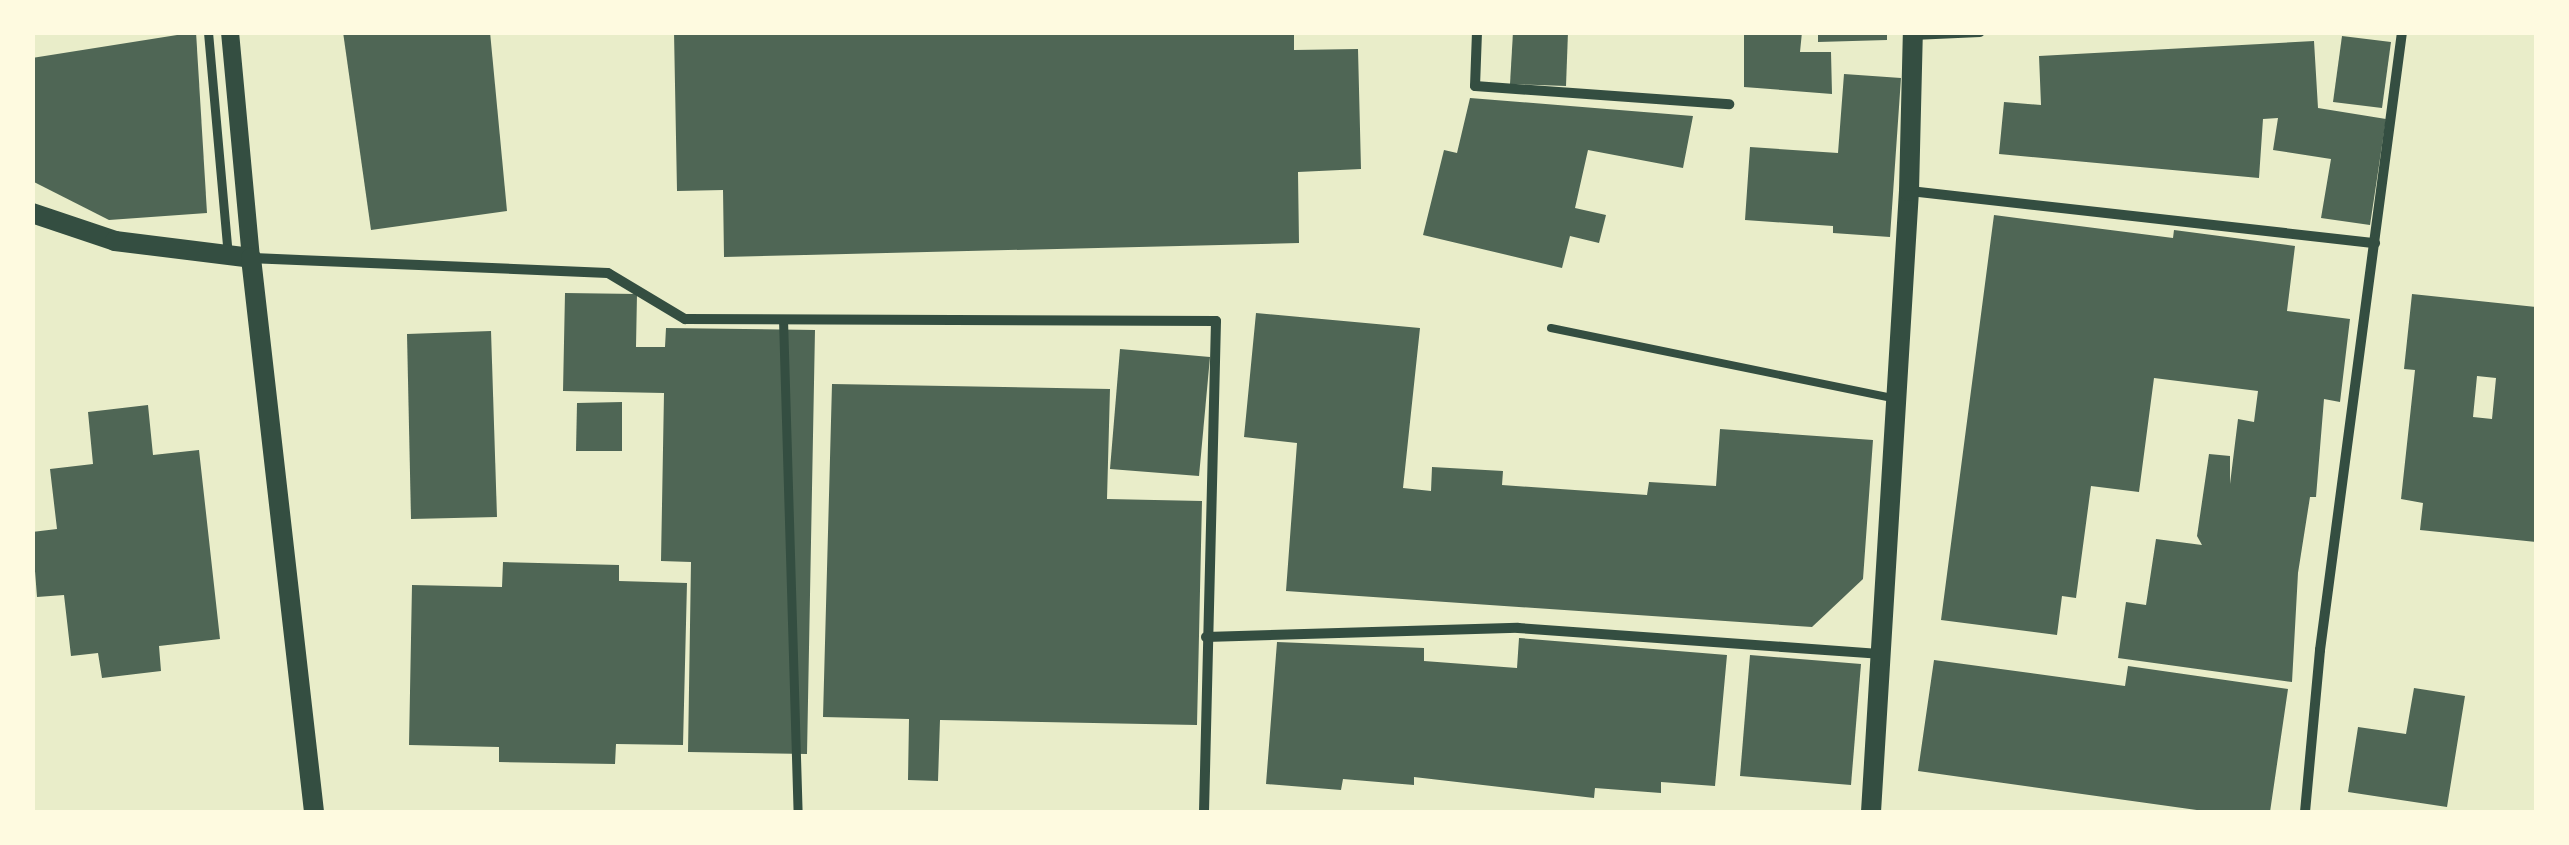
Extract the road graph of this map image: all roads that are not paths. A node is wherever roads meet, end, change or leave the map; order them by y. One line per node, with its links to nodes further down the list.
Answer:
1 (208, 32): 11 (street)
2 (230, 32): 12 (street)
3 (1477, 32): 7 (street)
4 (1980, 32): 6 (street)
5 (2402, 32): 10 (street)
6 (1913, 34): 8 (main road)
7 (1729, 104)
8 (1908, 191): 10 (street); 15 (main road)
9 (32, 214): 11 (main road)
10 (2374, 243): 22 (street)
11 (228, 255): 12 (main road)
12 (251, 258): 13 (street); 18 (main road)
13 (783, 319): 16 (street); 19 (street)
14 (1551, 328): 15 (lane)
15 (1896, 399): 17 (main road)
16 (1206, 637): 17 (street); 20 (street)
17 (1880, 654): 21 (main road)
18 (314, 812)
19 (798, 812)
20 (1204, 812)
21 (1871, 812)
22 (2304, 812)

